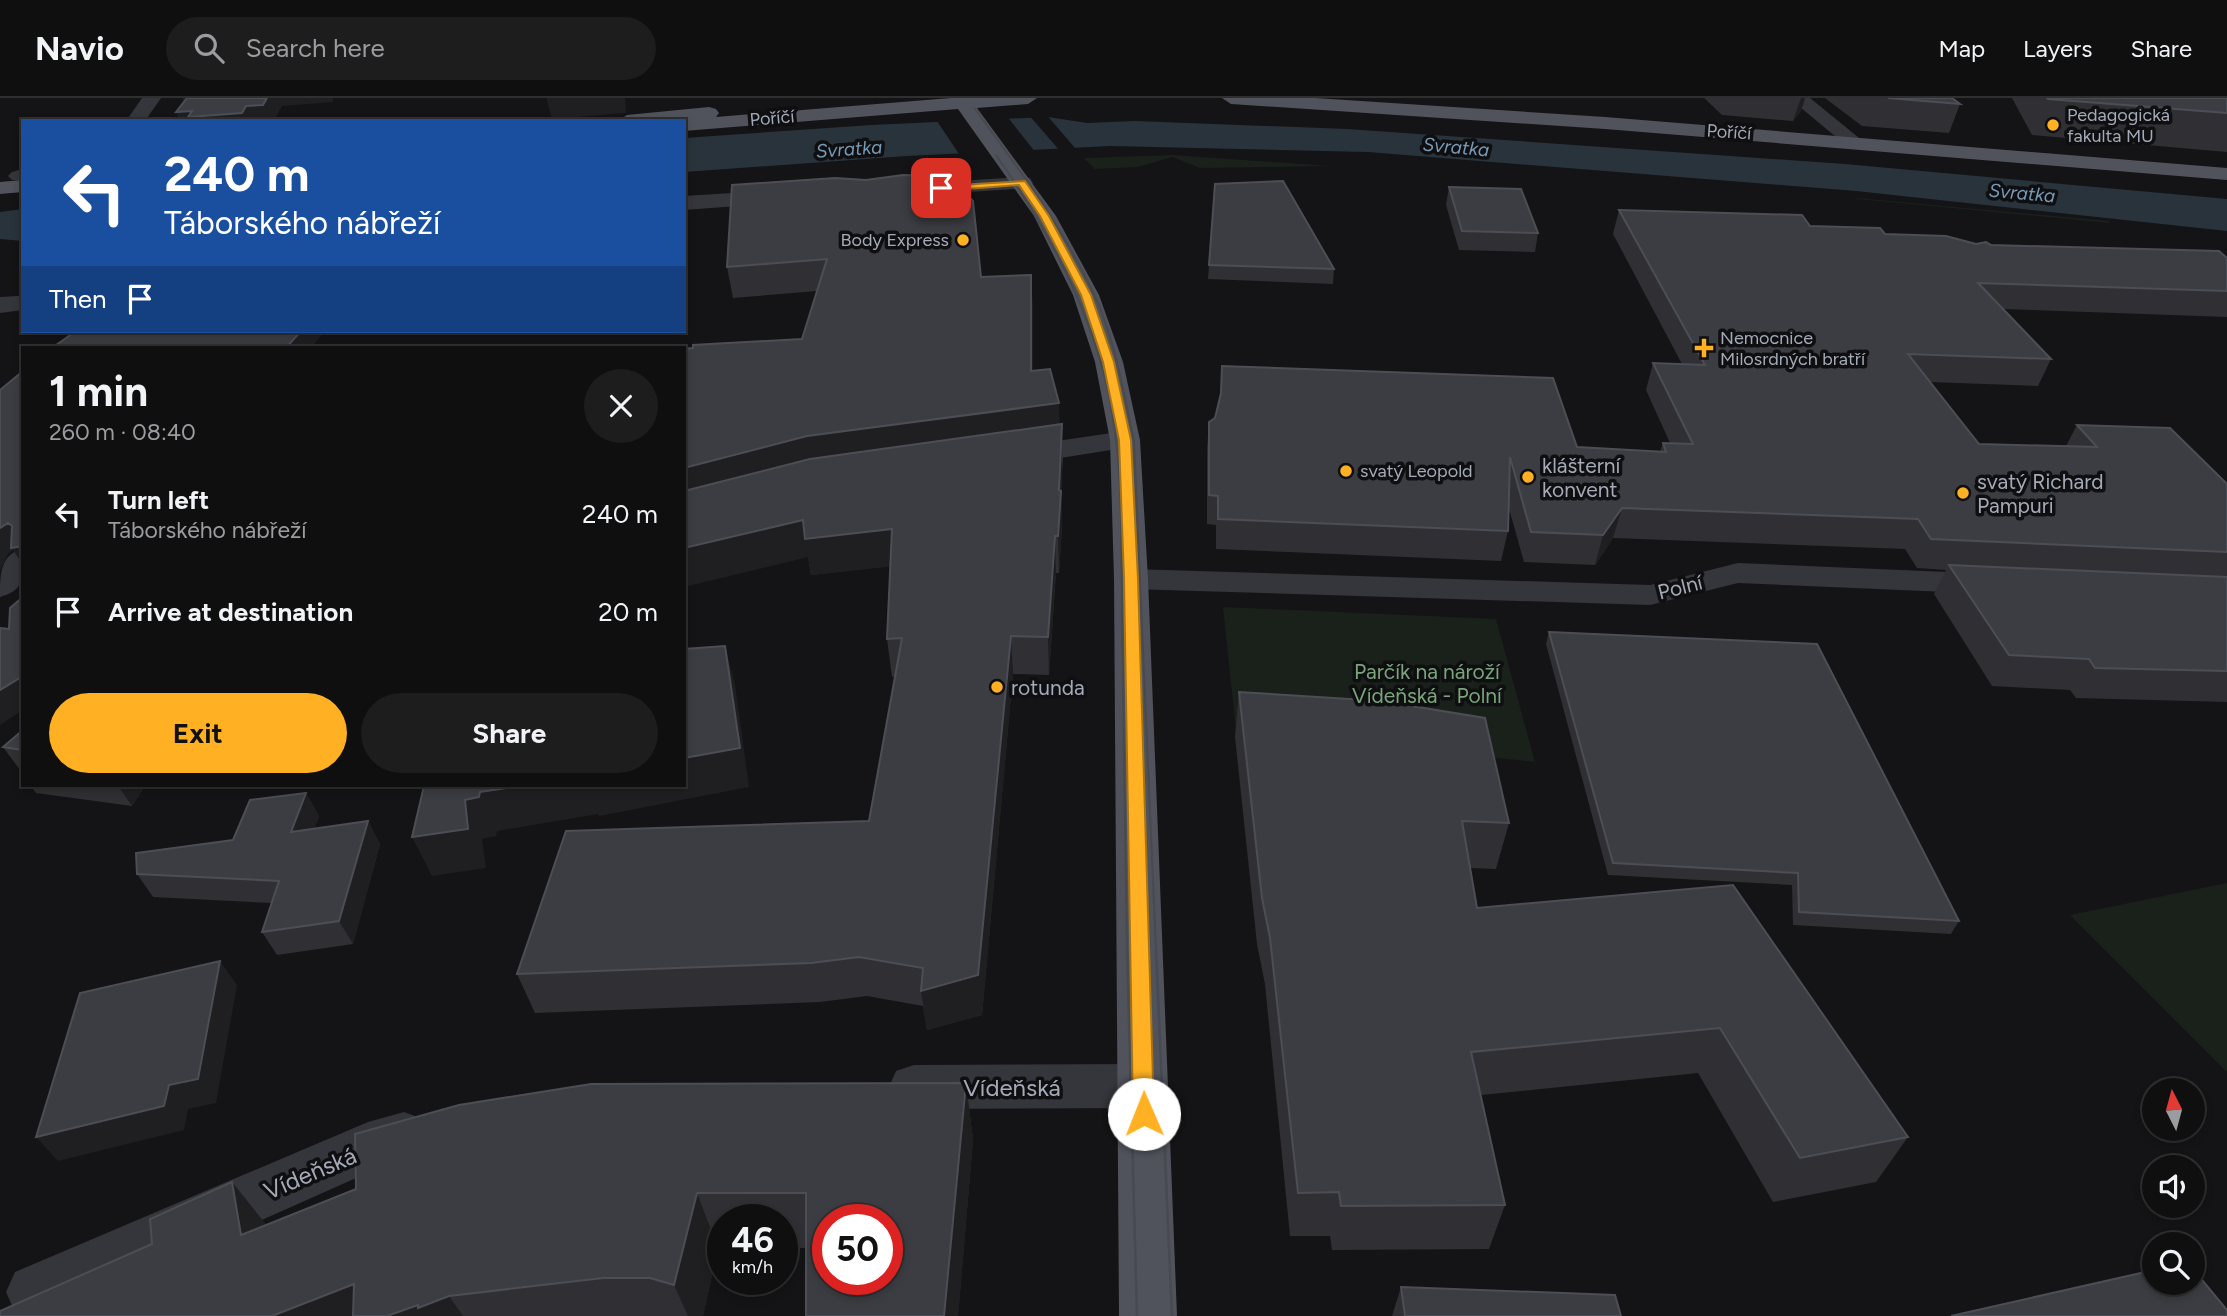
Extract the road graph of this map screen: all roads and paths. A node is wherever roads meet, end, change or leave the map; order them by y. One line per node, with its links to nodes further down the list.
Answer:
1 (152, 98): 9 (street)
2 (889, 98): 7 (main road, Poříčí)
3 (1028, 98): 8 (main road, Poříčí)
4 (1231, 98): 12 (main road, Poříčí)
5 (1394, 98): 12 (main road, Poříčí)
6 (1798, 98): 12 (street)
7 (846, 100): 10 (main road, Poříčí)
8 (965, 104): 11 (main road, Poříčí); 16 (main road)
9 (136, 119)
10 (648, 119)
11 (686, 125)
12 (1847, 136): 13 (main road, Poříčí); 14 (main road, Poříčí)
13 (2227, 164)
14 (2227, 174)
15 (17, 178): 17 (main road)
16 (1022, 183): 18 (street); 21 (main road)
17 (0, 188)
18 (886, 191)
19 (805, 196): 20 (street)
20 (686, 202)
21 (1125, 440): 22 (street); 24 (main road)
22 (980, 460)
23 (21, 561): 26 (street)
24 (1131, 579): 25 (street, Polní); 27 (main road)
25 (2032, 586)
26 (0, 587)
27 (1143, 1086): 28 (street, Vídeňská); 31 (main road)
28 (867, 1087)
29 (452, 1126): 30 (street, Vídeňská)
30 (36, 1292)
31 (1148, 1316)

